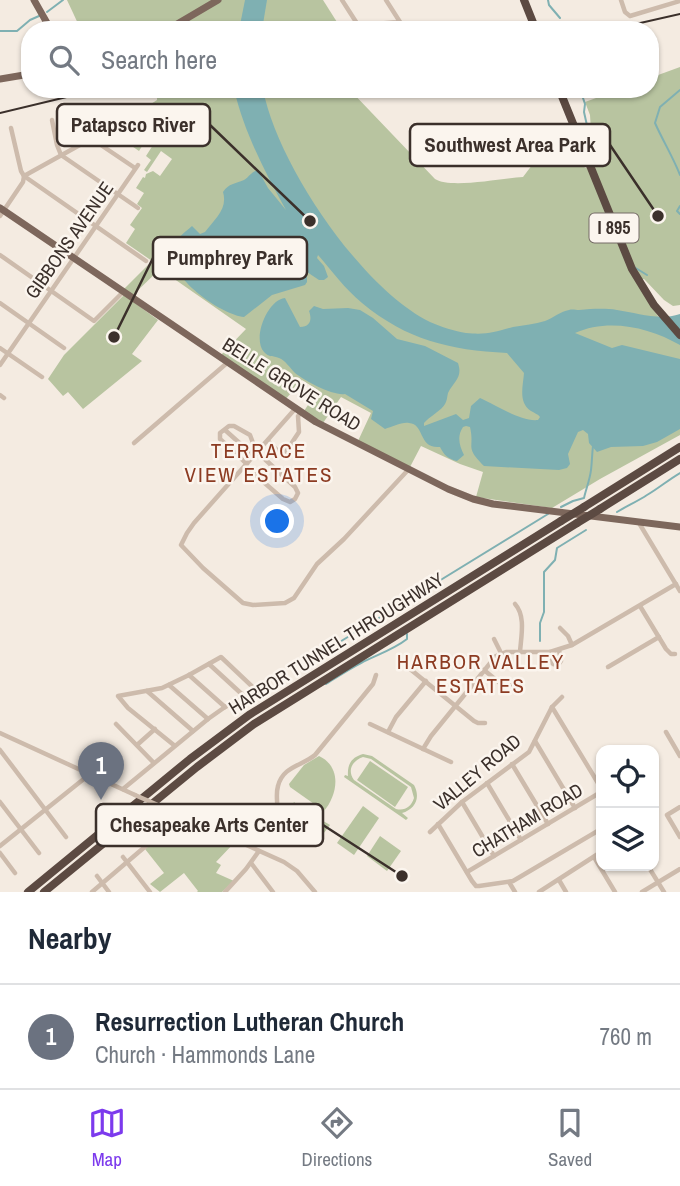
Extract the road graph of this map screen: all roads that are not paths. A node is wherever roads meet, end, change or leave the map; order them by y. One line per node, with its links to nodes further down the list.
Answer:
1 (34, 0): 9 (main road)
2 (218, 0): 10 (main road)
3 (342, 0): 11 (street)
4 (386, 0): 12 (street)
5 (526, 0): 13 (highway)
6 (621, 0): 8 (street)
7 (680, 1): 8 (street)
8 (665, 2)
9 (46, 21)
10 (182, 21)
11 (355, 21)
12 (399, 21)
13 (534, 21)
14 (21, 76): 15 (main road)
15 (0, 79)
16 (565, 98): 17 (highway, I 895)
17 (569, 109): 35 (highway, I 895); 36 (highway, I 895)
18 (84, 111): 21 (street)
19 (52, 120): 22 (street)
20 (11, 128): 23 (street)
21 (94, 137): 22 (street); 24 (street, GIBBONS AVENUE)
22 (61, 155): 23 (street); 24 (street)
23 (24, 176): 26 (street); 27 (street)
24 (118, 194): 25 (street); 27 (street, GIBBONS AVENUE)
25 (138, 208)
26 (1, 212): 29 (main road, BELLE GROVE ROAD)
27 (96, 226): 29 (street, GIBBONS AVENUE); 30 (street)
28 (0, 256): 31 (street)
29 (73, 258): 31 (street, GIBBONS AVENUE); 32 (main road, BELLE GROVE ROAD)
30 (146, 261)
31 (51, 291): 32 (street); 34 (street, GIBBONS AVENUE)
32 (123, 292): 40 (main road, BELLE GROVE ROAD)
33 (0, 303): 34 (street)
34 (29, 323): 38 (street); 39 (street, GIBBONS AVENUE)
35 (680, 328)
36 (680, 335)
37 (0, 348): 39 (street)
38 (64, 348)
39 (8, 353): 41 (street, GIBBONS AVENUE); 42 (street)
40 (228, 363): 43 (main road, BELLE GROVE ROAD); 46 (street)
41 (0, 365)
42 (42, 377)
43 (298, 411): 45 (street); 45 (street); 51 (main road, BELLE GROVE ROAD)
44 (225, 430): 48 (street); 48 (street); 50 (street)
45 (268, 441): 48 (street)
46 (134, 443)
47 (680, 447): 130 (highway, HARBOR TUNNEL THROUGHWAY, bridge)
48 (257, 452): 50 (street); 50 (street)
49 (680, 459): 113 (highway, HARBOR TUNNEL THROUGHWAY, bridge)
50 (246, 465): 51 (street)
51 (408, 470): 52 (main road, BELLE GROVE ROAD)
52 (638, 521): 53 (main road, BELLE GROVE ROAD); 54 (street)
53 (680, 527)
54 (676, 584): 55 (street); 57 (street)
55 (680, 591)
56 (515, 604): 63 (street)
57 (640, 606): 59 (street); 61 (street)
58 (560, 628): 61 (street)
59 (659, 637): 66 (street); 68 (street)
60 (494, 639): 65 (street)
61 (572, 645): 62 (street)
62 (559, 650): 64 (street); 64 (street)
63 (520, 652): 64 (street); 65 (street)
64 (550, 652)
65 (501, 653): 70 (street)
66 (675, 654)
67 (209, 664): 72 (street); 78 (street); 78 (street)
68 (608, 667)
69 (410, 668): 73 (street)
70 (484, 670): 75 (street); 79 (street)
71 (376, 675): 122 (street)
72 (189, 676): 74 (street); 80 (street)
73 (426, 681): 79 (street); 88 (street)
74 (168, 685): 76 (street); 82 (street)
75 (510, 685)
76 (147, 691): 86 (street); 87 (street)
77 (562, 696): 81 (street, VALLEY ROAD)
78 (244, 697): 80 (street)
79 (456, 705): 83 (street); 97 (street)
80 (225, 707): 82 (street)
81 (552, 707): 91 (street, VALLEY ROAD); 103 (street)
82 (208, 719): 87 (street)
83 (485, 723)
84 (116, 724): 93 (street)
85 (370, 724): 88 (street)
86 (155, 729): 93 (street); 94 (street)
87 (193, 731): 94 (street)
88 (388, 732): 97 (street)
89 (666, 732): 95 (street)
90 (0, 733): 102 (street)
91 (535, 741): 101 (street, VALLEY ROAD); 110 (street)
92 (680, 743): 95 (street)
93 (137, 744): 100 (street)
94 (175, 746): 100 (street)
95 (674, 746): 98 (street)
96 (0, 750): 111 (street)
97 (423, 750): 99 (street)
98 (680, 755)
99 (451, 762)
100 (154, 763): 105 (street)
101 (512, 764): 104 (street, VALLEY ROAD); 115 (street)
102 (90, 774): 105 (street); 111 (street)
103 (596, 782)
104 (487, 783): 107 (street, VALLEY ROAD); 121 (street)
105 (123, 789): 112 (street, bridge)
106 (596, 793): 110 (street, CHATHAM ROAD)
107 (462, 802): 114 (street, VALLEY ROAD); 127 (street)
108 (0, 803): 116 (street)
109 (680, 807): 120 (street)
110 (575, 808): 115 (street, CHATHAM ROAD)
111 (46, 810): 116 (street); 119 (street)
112 (181, 816): 122 (street); 131 (street)
113 (128, 823): 145 (highway, HARBOR TUNNEL THROUGHWAY); 146 (highway)
114 (438, 824): 117 (street, VALLEY ROAD); 135 (street)
115 (548, 824): 121 (street, CHATHAM ROAD)
116 (20, 830): 123 (street); 126 (street)
117 (430, 832)
118 (596, 832): 139 (street)
119 (66, 837)
120 (680, 837)
121 (521, 840): 127 (street, CHATHAM ROAD)
122 (238, 842): 124 (street)
123 (0, 846)
124 (259, 851): 132 (street); 151 (street)
125 (0, 853): 136 (street)
126 (39, 853)
127 (494, 856): 135 (street, CHATHAM ROAD)
128 (123, 857): 131 (street)
129 (594, 857): 138 (street); 155 (street)
130 (65, 862): 143 (highway); 144 (highway, HARBOR TUNNEL THROUGHWAY)
131 (127, 862): 141 (street); 149 (street)
132 (251, 863): 142 (street); 150 (street)
133 (680, 869): 140 (street)
134 (651, 871): 140 (street)
135 (467, 872): 139 (street)
136 (15, 873)
137 (97, 876): 141 (street)
138 (559, 880): 153 (street); 154 (street)
139 (509, 882): 152 (street)
140 (658, 882): 156 (street); 157 (street)
141 (103, 883): 147 (street); 148 (street)
142 (229, 891)
143 (22, 892)
144 (28, 892)
145 (44, 892)
146 (50, 892)
147 (92, 892)
148 (110, 892)
149 (150, 892)
150 (273, 892)
151 (315, 892)
152 (515, 892)
153 (539, 892)
154 (566, 892)
155 (615, 892)
156 (642, 892)
157 (664, 892)

